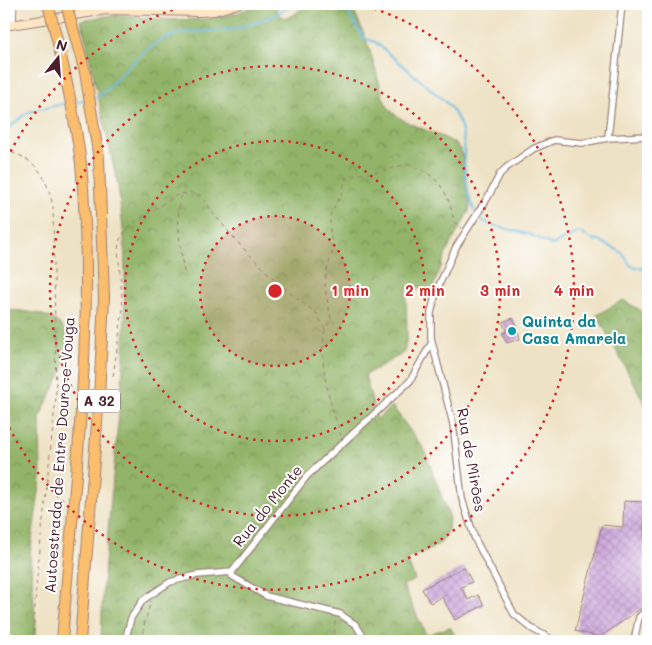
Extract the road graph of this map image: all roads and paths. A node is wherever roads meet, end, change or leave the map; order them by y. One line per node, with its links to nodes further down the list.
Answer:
1 (13, 4): 6 (street)
2 (48, 4): 23 (highway, Autoestrada de Entre Douro-e-Vouga / A 32, bridge)
3 (66, 4): 24 (highway, A 32, bridge)
4 (238, 4): 6 (main road)
5 (622, 4): 9 (street)
6 (12, 25): 7 (main road)
7 (4, 26)
8 (648, 136): 9 (street, Rua de Mirões)
9 (608, 138): 12 (street, Rua de Mirões)
10 (4, 150): 22 (path)
11 (189, 192): 13 (path); 14 (path); 16 (path)
12 (464, 235): 14 (path); 15 (street, Rua de Mirões)
13 (184, 272)
14 (325, 329): 17 (path)
15 (432, 342): 17 (street, Rua do Monte); 29 (street, Rua de Mirões)
16 (113, 376)
17 (343, 443): 18 (street, Rua do Monte)
18 (232, 572): 19 (street); 21 (street)
19 (153, 594): 25 (street); 26 (path)
20 (648, 609): 30 (street)
21 (336, 613): 27 (path); 28 (street)
22 (33, 641)
23 (62, 641)
24 (80, 641)
25 (125, 641)
26 (141, 641)
27 (334, 641)
28 (366, 641)
29 (554, 641)
30 (634, 641)

